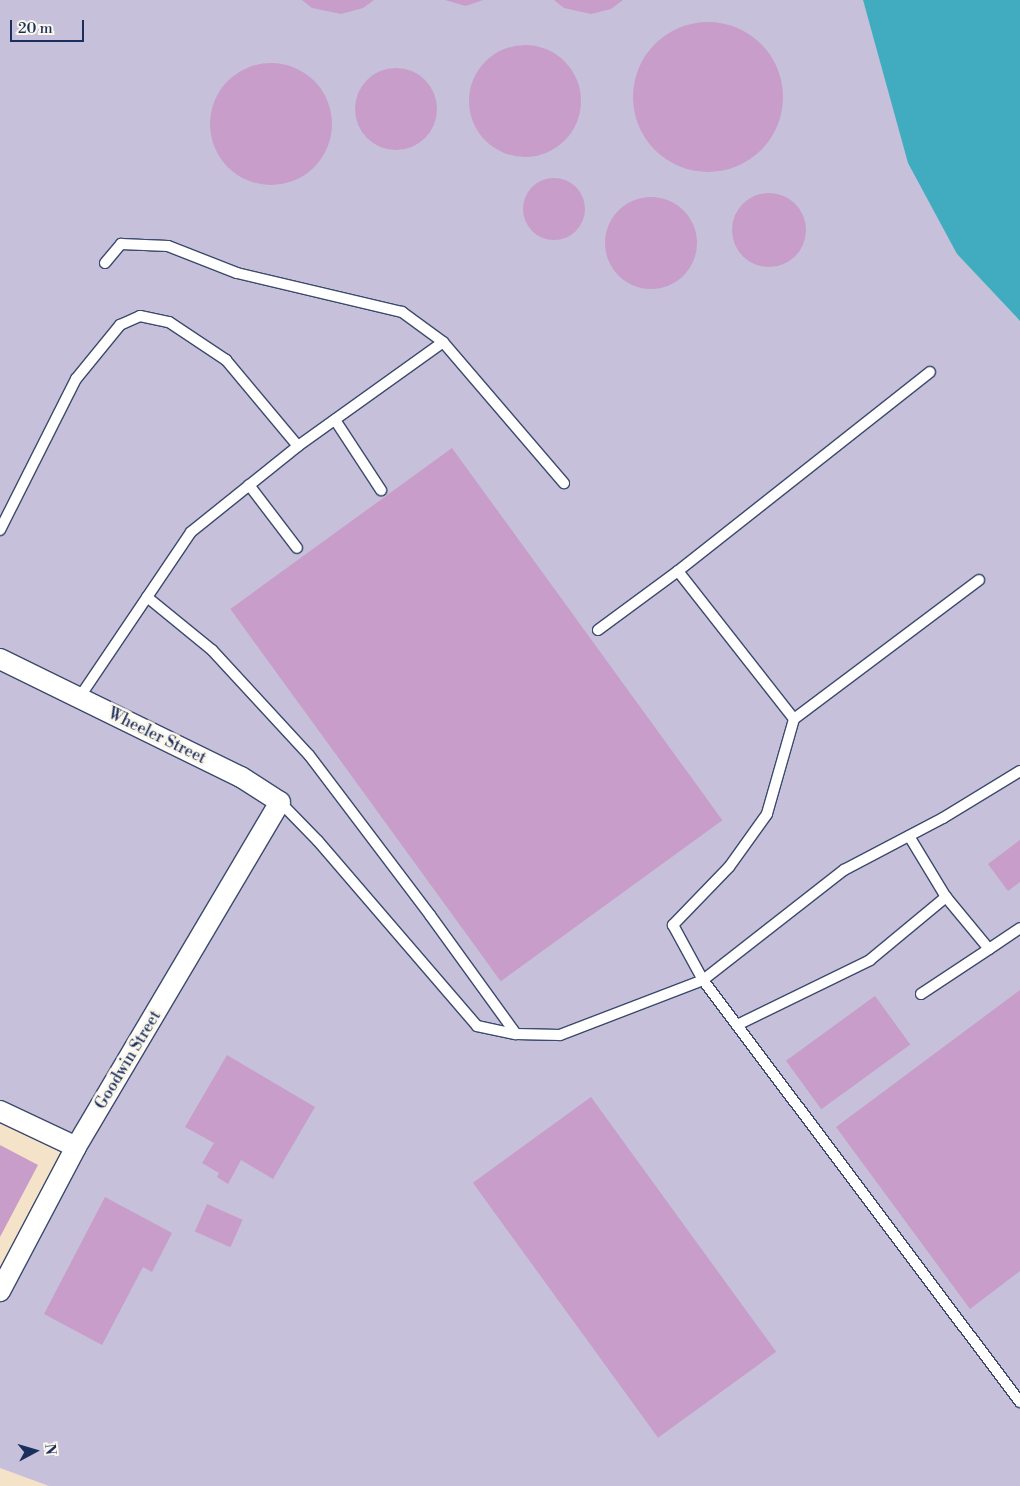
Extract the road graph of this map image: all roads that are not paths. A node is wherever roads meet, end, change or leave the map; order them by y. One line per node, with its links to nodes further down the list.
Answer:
1 (105, 263): 2 (lane)
2 (443, 342): 4 (lane); 6 (lane)
3 (930, 372): 11 (lane)
4 (335, 420): 5 (lane); 8 (lane)
5 (298, 446): 7 (lane); 9 (lane)
6 (564, 483)
7 (249, 485): 10 (lane); 13 (lane)
8 (380, 490)
9 (0, 530)
10 (297, 548)
11 (678, 571): 14 (lane); 17 (lane)
12 (979, 580): 17 (lane)
13 (147, 597): 16 (lane); 27 (lane)
14 (598, 630)
15 (0, 658): 16 (street, Wheeler Street)
16 (80, 698): 19 (street, Wheeler Street)
17 (794, 719): 24 (lane)
18 (1020, 771): 20 (lane)
19 (280, 802): 27 (lane); 29 (street, Goodwin Street)
20 (908, 836): 21 (lane); 24 (lane)
21 (946, 897): 23 (lane); 26 (lane)
22 (1020, 928): 23 (lane)
23 (989, 949): 25 (lane)
24 (703, 980): 26 (lane); 27 (lane)
25 (921, 994)
26 (737, 1025): 31 (lane)
27 (516, 1034)
28 (0, 1111): 29 (street)
29 (76, 1147): 30 (street, Goodwin Street)
30 (0, 1291)
31 (1020, 1402)

